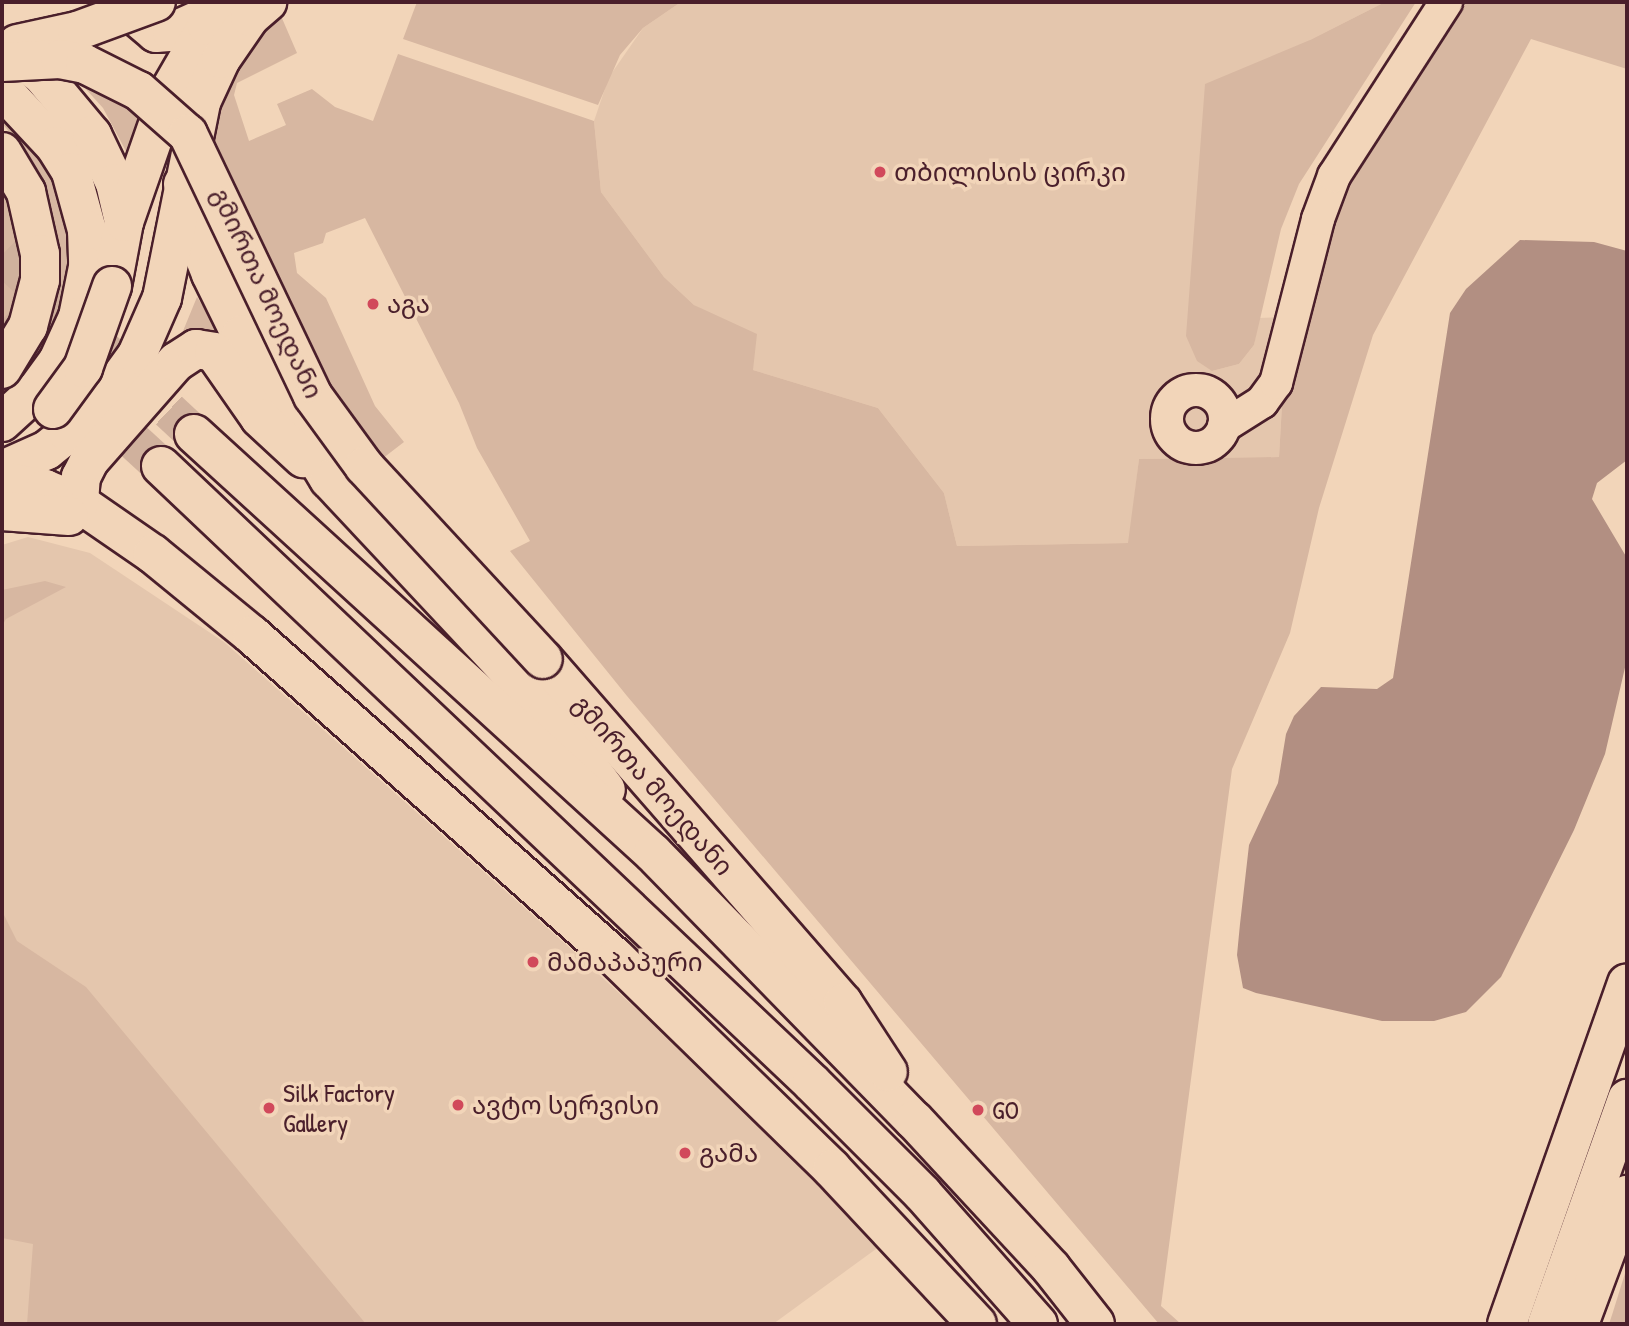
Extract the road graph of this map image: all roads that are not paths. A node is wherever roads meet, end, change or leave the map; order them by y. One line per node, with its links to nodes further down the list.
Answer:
1 (96, 2): 6 (main road)
2 (141, 2): 5 (main road)
3 (156, 2): 7 (main road, bridge)
4 (1446, 2): 15 (street)
5 (245, 3): 11 (main road, გმირთა მოედანი); 12 (main road)
6 (2, 14)
7 (2, 46): 12 (main road)
8 (2, 62): 31 (main road, გმირთა მოედანი, bridge)
9 (2, 89): 14 (main road)
10 (2, 152): 13 (main road, bridge)
11 (183, 184): 19 (main road, გმირთა მოედანი); 20 (main road, გმირთა მოედანი)
12 (124, 222): 17 (main road, bridge)
13 (2, 369)
14 (2, 422)
15 (1224, 426)
16 (194, 434): 25 (main road, გმირთა მოედანი)
17 (2, 450)
18 (161, 466): 26 (main road)
19 (2, 470)
20 (329, 479): 22 (main road); 25 (main road, გმირთა მოედანი)
21 (2, 481): 22 (main road)
22 (79, 503): 24 (main road)
23 (2, 511): 24 (main road)
24 (123, 532): 27 (main road)
25 (653, 853): 31 (main road, გმირთა მოედანი)
26 (629, 905): 29 (main road); 32 (main road)
27 (616, 958): 29 (main road); 33 (main road)
28 (1627, 983): 40 (main road)
29 (739, 1049): 32 (main road); 33 (main road)
30 (1627, 1099): 41 (main road)
31 (914, 1120): 35 (main road)
32 (892, 1161): 37 (main road)
33 (832, 1169): 36 (main road)
34 (1627, 1195): 42 (main road)
35 (1051, 1268): 38 (main road); 39 (main road)
36 (977, 1324)
37 (1038, 1324)
38 (1095, 1324)
39 (1123, 1324)
40 (1507, 1324)
41 (1547, 1324)
42 (1579, 1324)

